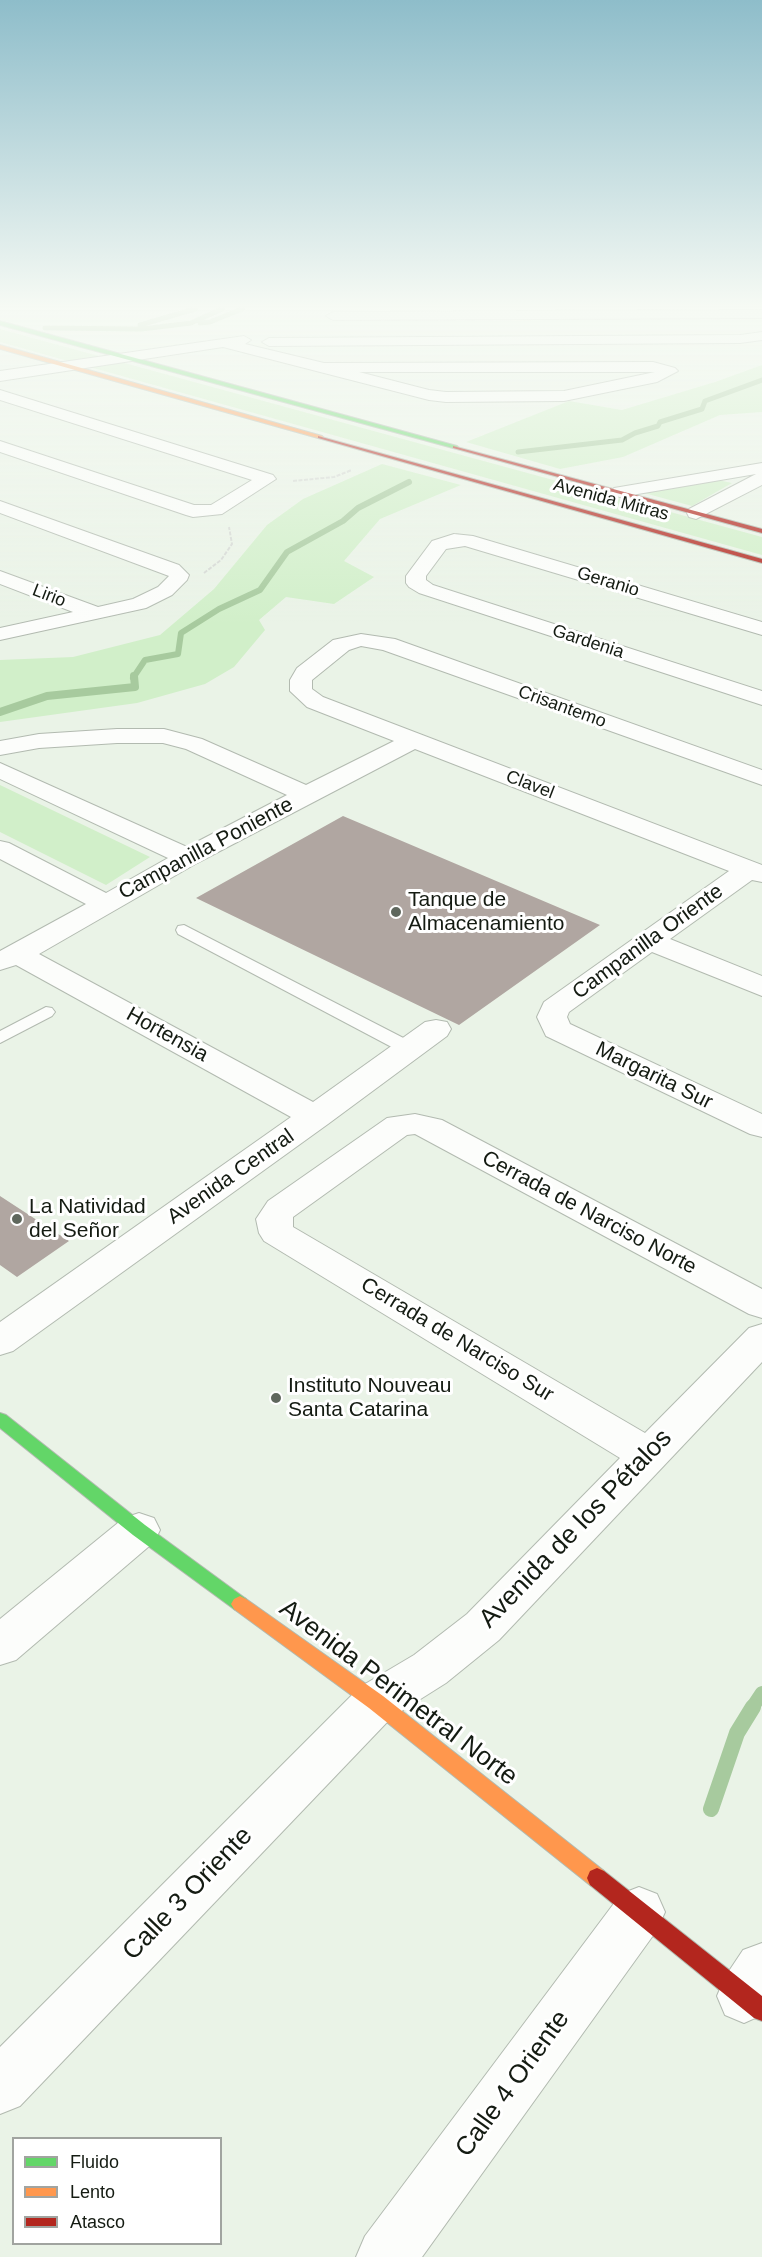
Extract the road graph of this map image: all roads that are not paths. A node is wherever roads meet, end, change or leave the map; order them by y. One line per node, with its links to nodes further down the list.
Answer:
1 (61, 414): 4 (street)
2 (239, 414): 8 (street, Avenida Mitras)
3 (335, 414): 6 (street, Avenida Mitras)
4 (0, 446)
5 (762, 468): 9 (street)
6 (539, 470): 8 (street); 9 (street, Avenida Mitras)
7 (762, 478): 11 (street)
8 (499, 488): 13 (street, Avenida Mitras)
9 (620, 492): 11 (street, Avenida Mitras)
10 (0, 507): 16 (street)
11 (696, 513): 12 (street, Avenida Mitras)
12 (762, 531)
13 (762, 561)
14 (0, 577): 16 (street, Lirio)
15 (416, 583): 17 (street, Geranio); 20 (street, Gardenia)
16 (98, 614): 18 (street)
17 (762, 629)
18 (0, 634)
19 (301, 691): 21 (street, Clavel); 24 (street, Crisantemo)
20 (762, 698)
21 (413, 740): 25 (street, Campanilla Poniente); 28 (street, Clavel)
22 (0, 748): 25 (street)
23 (0, 770): 27 (street)
24 (762, 778)
25 (307, 795): 27 (street, Campanilla Poniente)
26 (0, 849): 29 (street)
27 (188, 857): 29 (street, Campanilla Poniente)
28 (756, 872): 31 (street, Campanilla Oriente)
29 (105, 903): 32 (street, Campanilla Poniente)
30 (184, 930): 38 (lane)
31 (650, 941): 33 (street); 35 (street, Campanilla Oriente)
32 (9, 957): 39 (street, Hortensia)
33 (762, 987)
34 (46, 1012): 37 (lane)
35 (552, 1017): 41 (street, Margarita Sur)
36 (436, 1029): 38 (street, Avenida Central)
37 (0, 1038)
38 (410, 1049): 39 (street, Avenida Central)
39 (316, 1117): 44 (street, Avenida Central)
40 (415, 1124): 42 (street, Cerrada de Narciso Norte); 46 (street, Cerrada de Narciso Sur)
41 (762, 1128)
42 (762, 1305)
43 (762, 1338): 46 (street, Avenida de los Pétalos)
44 (0, 1341)
45 (0, 1419): 47 (street, Avenida Perimetral Norte)
46 (648, 1455): 49 (street, Avenida de los Pétalos)
47 (139, 1530): 48 (street); 49 (street, Avenida Perimetral Norte)
48 (0, 1646)
49 (376, 1702): 50 (street, Avenida Perimetral Norte); 52 (street, Calle 3 Oriente)
50 (639, 1912): 51 (street, Avenida Perimetral Norte); 53 (street, Calle 4 Oriente)
51 (756, 1991)
52 (0, 2086)
53 (386, 2257)

